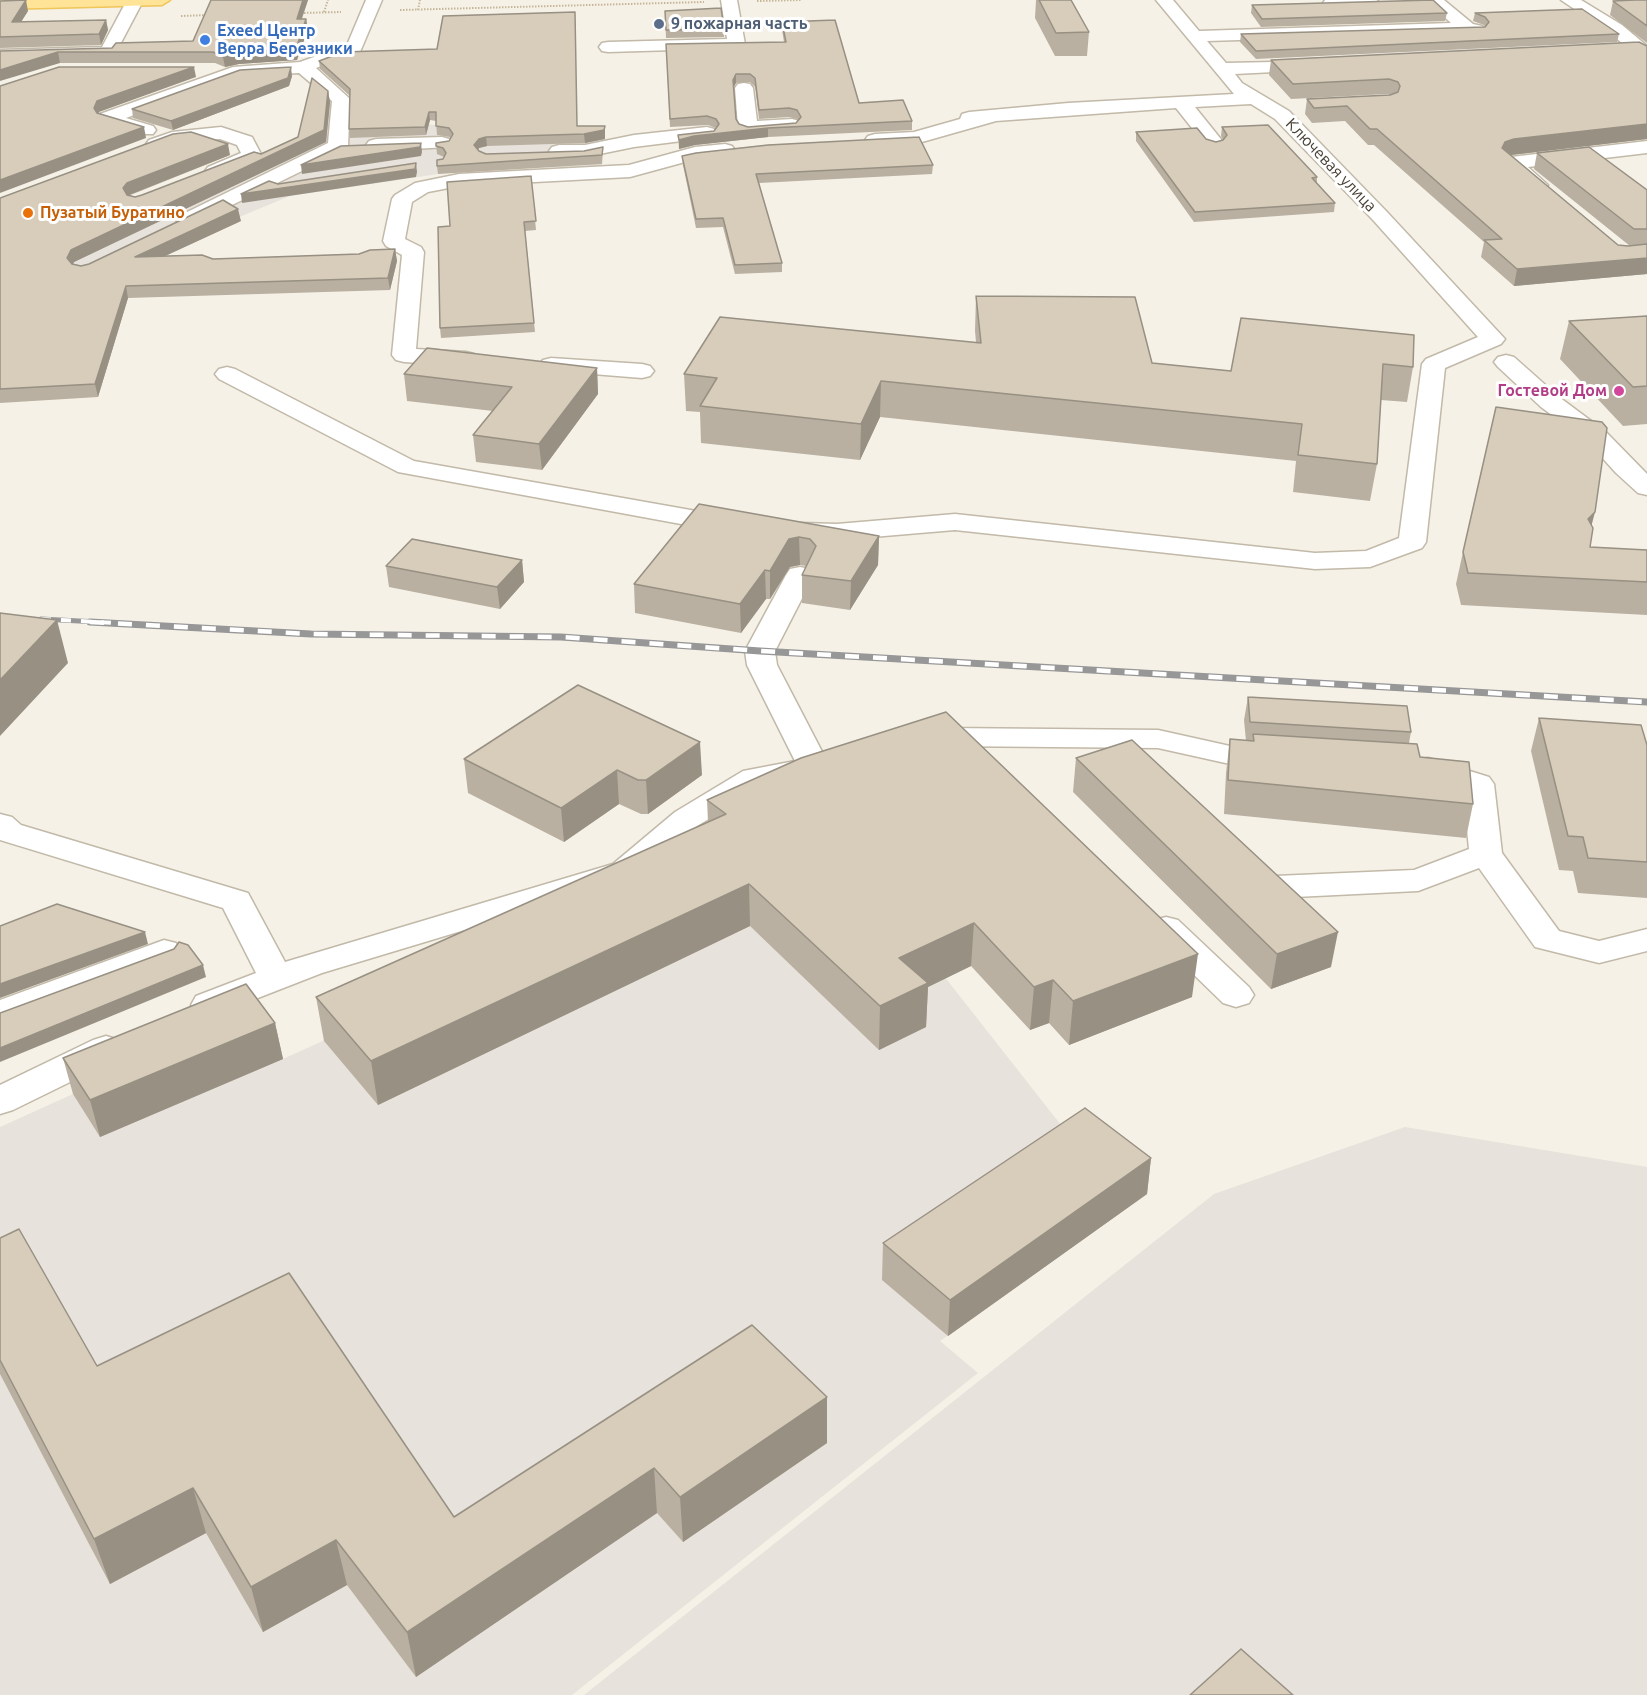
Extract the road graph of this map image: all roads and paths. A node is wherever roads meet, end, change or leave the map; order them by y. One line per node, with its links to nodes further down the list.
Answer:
1 (162, 0): 9 (main road)
2 (328, 0): 15 (path)
3 (374, 0): 25 (street)
4 (420, 0): 14 (path)
5 (729, 0): 19 (street)
6 (1164, 0): 18 (street, Ключевая улица)
7 (1370, 0): 10 (street)
8 (1434, 0): 16 (street)
9 (135, 1): 11 (main road); 21 (street)
10 (1331, 3)
11 (0, 4)
12 (1575, 4): 13 (street); 22 (street)
13 (1610, 7)
14 (418, 10)
15 (324, 12)
16 (1467, 28): 17 (street); 18 (street)
17 (1497, 33)
18 (1193, 36): 26 (street, Ключевая улица)
19 (608, 47)
20 (1615, 50): 22 (street)
21 (0, 55)
22 (1642, 59)
23 (242, 63): 25 (street); 28 (street); 39 (street)
24 (1329, 64): 26 (street)
25 (303, 67): 43 (street)
26 (1221, 69): 31 (street, Ключевая улица)
27 (108, 70): 29 (street)
28 (191, 70)
29 (50, 73)
30 (1272, 85): 31 (street)
31 (1236, 87): 34 (street, Ключевая улица)
32 (744, 88): 38 (street)
33 (1181, 102): 34 (street); 36 (street); 42 (street)
34 (1263, 103): 35 (street); 56 (street, Ключевая улица)
35 (1294, 107)
36 (990, 117): 37 (street); 40 (street)
37 (875, 122)
38 (748, 127): 46 (street); 52 (street)
39 (172, 138): 45 (street); 47 (street)
40 (858, 141)
41 (442, 143): 43 (street)
42 (1214, 143)
43 (338, 146): 49 (street)
44 (1647, 147): 50 (street)
45 (140, 150)
46 (542, 152)
47 (200, 177)
48 (306, 181): 49 (street)
49 (247, 190): 51 (street)
50 (1555, 198)
51 (165, 230)
52 (487, 360)
53 (1506, 362): 57 (street)
54 (535, 364): 55 (street)
55 (642, 371)
56 (227, 374)
57 (1647, 487)
58 (800, 575): 64 (street)
59 (968, 738): 60 (street); 62 (street); 65 (street)
60 (903, 746)
61 (848, 758): 64 (street)
62 (1300, 759)
63 (1393, 765): 67 (street)
64 (814, 767): 72 (street)
65 (1003, 771)
66 (0, 824): 72 (street)
67 (1486, 854): 68 (street); 70 (street)
68 (1275, 887)
69 (1141, 904): 73 (street)
70 (1647, 940)
71 (164, 951): 74 (street)
72 (276, 977): 75 (street)
73 (1236, 995)
74 (0, 1013)
75 (183, 1016)
76 (131, 1037): 77 (street)
77 (0, 1101)

